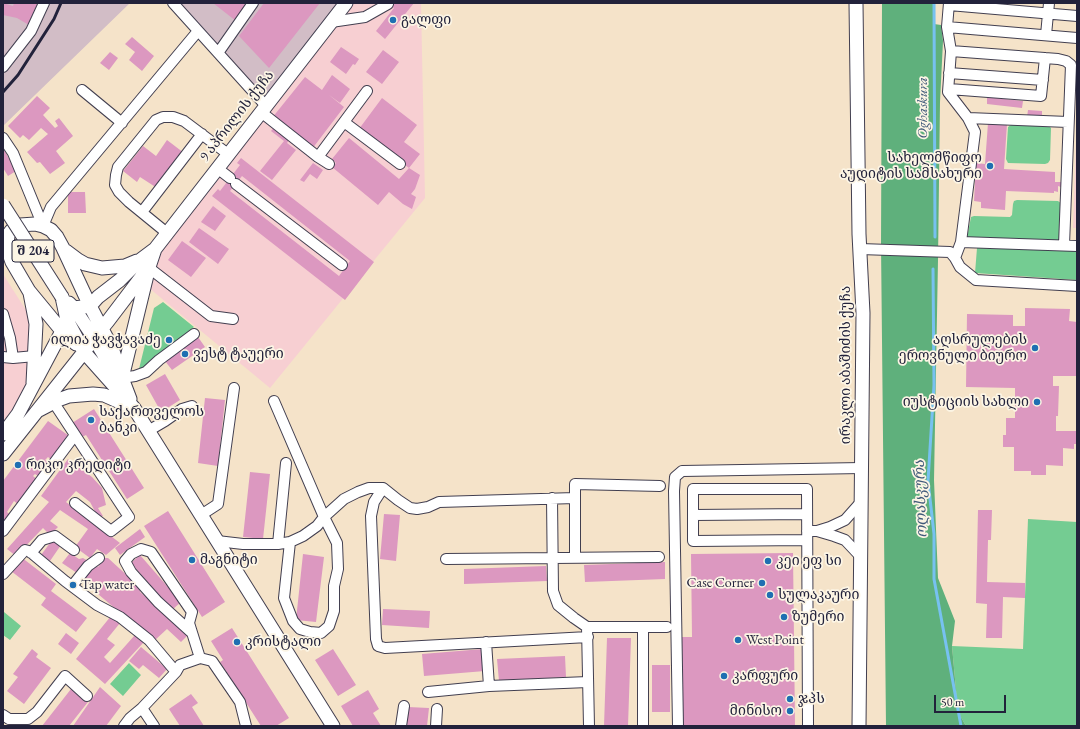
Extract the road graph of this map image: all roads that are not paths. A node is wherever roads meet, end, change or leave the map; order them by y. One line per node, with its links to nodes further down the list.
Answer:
1 (44, 3): 19 (street)
2 (173, 3): 13 (street)
3 (253, 3): 17 (street)
4 (346, 3): 11 (main road, 9 აპრილის ქუჩა)
5 (856, 3): 47 (main road, ირაკლი აბაშიძის ქუჩა)
6 (1049, 3): 9 (street)
7 (388, 4): 11 (street)
8 (949, 4): 9 (street); 12 (street)
9 (1048, 14): 10 (street); 14 (street)
10 (1077, 16)
11 (331, 22): 26 (main road, 9 აპრილის ქუჩა)
12 (947, 27): 14 (street); 16 (street)
13 (198, 31): 17 (street); 30 (street)
14 (1046, 35): 15 (street)
15 (1077, 38)
16 (951, 51): 18 (street); 20 (street)
17 (218, 53): 26 (street)
18 (1045, 58): 21 (street); 22 (street)
19 (3, 67)
20 (950, 73): 21 (street); 23 (street)
21 (1043, 80): 23 (street)
22 (1074, 81): 29 (street)
23 (948, 89): 27 (street)
24 (82, 90): 30 (street)
25 (367, 91): 28 (street)
26 (263, 109): 33 (main road, 9 აპრილის ქუჩა); 34 (street)
27 (968, 118): 29 (street); 43 (street)
28 (344, 122): 34 (street); 36 (street)
29 (1068, 122): 44 (street)
30 (122, 123): 40 (street)
31 (202, 134): 33 (street); 39 (street); 39 (street)
32 (3, 138): 40 (street)
33 (228, 154): 37 (main road, 9 აპრილის ქუჩა)
34 (318, 157): 35 (street)
35 (329, 164)
36 (400, 164)
37 (217, 168): 41 (main road, 9 აპრილის ქუჩა); 50 (street)
38 (3, 205): 53 (main road, შ 204, bridge)
39 (142, 212): 41 (street)
40 (43, 226): 42 (main road); 46 (main road)
41 (167, 233): 49 (main road, 9 აპრილის ქუჩა)
42 (5, 241): 52 (main road)
43 (961, 242): 44 (street); 48 (street)
44 (1064, 245): 45 (street)
45 (1077, 246)
46 (63, 248): 49 (main road); 54 (main road)
47 (860, 249): 48 (street); 77 (main road, ირაკლი აბაშიძის ქუჩა)
48 (955, 258): 51 (street)
49 (144, 264): 54 (main road); 57 (street); 59 (main road); 64 (main road)
50 (342, 265)
51 (1077, 286)
52 (29, 292): 58 (main road); 62 (main road)
53 (62, 297): 55 (main road, შ 204); 58 (main road, შ 204)
54 (90, 306): 55 (main road); 59 (main road)
55 (74, 308): 59 (main road, შ 204)
56 (3, 314): 63 (street)
57 (233, 319)
58 (64, 326): 61 (main road, შ 204); 65 (main road)
59 (98, 333): 61 (main road); 64 (main road)
60 (194, 334): 64 (street)
61 (84, 352): 70 (main road); 71 (main road)
62 (35, 356): 63 (street); 65 (main road)
63 (8, 357)
64 (122, 378): 70 (main road)
65 (33, 388): 73 (main road)
66 (234, 388): 86 (street)
67 (274, 401): 87 (street)
68 (54, 403): 70 (main road); 71 (main road); 74 (street)
69 (192, 406): 72 (street)
70 (134, 408): 72 (main road)
71 (35, 412): 75 (main road)
72 (148, 431): 86 (main road)
73 (3, 434)
74 (75, 435): 83 (street); 88 (street)
75 (3, 454)
76 (286, 463): 93 (street)
77 (862, 468): 82 (main road, ირაკლი აბაშიძის ქუჩა); 127 (street)
78 (660, 486): 81 (street)
79 (383, 488): 80 (street); 87 (street); 108 (street)
80 (552, 498): 81 (street); 99 (street)
81 (575, 498): 100 (street)
82 (861, 502): 89 (street); 97 (main road, ირაკლი აბაშიძის ქუჩა)
83 (75, 503)
84 (807, 514): 85 (street); 85 (street); 90 (street)
85 (693, 515): 90 (street)
86 (201, 516): 91 (main road)
87 (324, 517): 92 (street); 92 (street)
88 (3, 531)
89 (818, 531): 90 (street); 97 (street)
90 (807, 536): 128 (street)
91 (217, 541): 93 (street); 122 (main road)
92 (290, 542): 93 (street)
93 (278, 544)
94 (74, 550): 95 (street)
95 (31, 553): 102 (street); 103 (street)
96 (659, 557): 100 (street)
97 (861, 557): 129 (main road, ირაკლი აბაშიძის ქუჩა)
98 (99, 558): 103 (street)
99 (552, 558): 100 (street); 101 (street); 107 (street)
100 (575, 558)
101 (446, 559)
102 (3, 574)
103 (72, 586): 110 (street)
104 (643, 627): 105 (street); 107 (street); 126 (street)
105 (667, 628)
106 (191, 632): 106 (street); 109 (street)
107 (588, 632): 108 (street); 111 (street)
108 (486, 642): 112 (street)
109 (200, 658): 110 (street); 121 (street)
110 (176, 672): 116 (street)
111 (588, 682): 112 (street); 125 (street)
112 (489, 686): 113 (street)
113 (428, 692)
114 (87, 696): 118 (street)
115 (404, 706): 123 (street)
116 (142, 708): 119 (street); 120 (street)
117 (437, 709): 124 (street)
118 (3, 715)
119 (124, 726)
120 (154, 726)
121 (246, 726)
122 (333, 726)
123 (402, 726)
124 (436, 726)
125 (589, 726)
126 (643, 726)
127 (678, 726)
128 (808, 726)
129 (859, 726)

